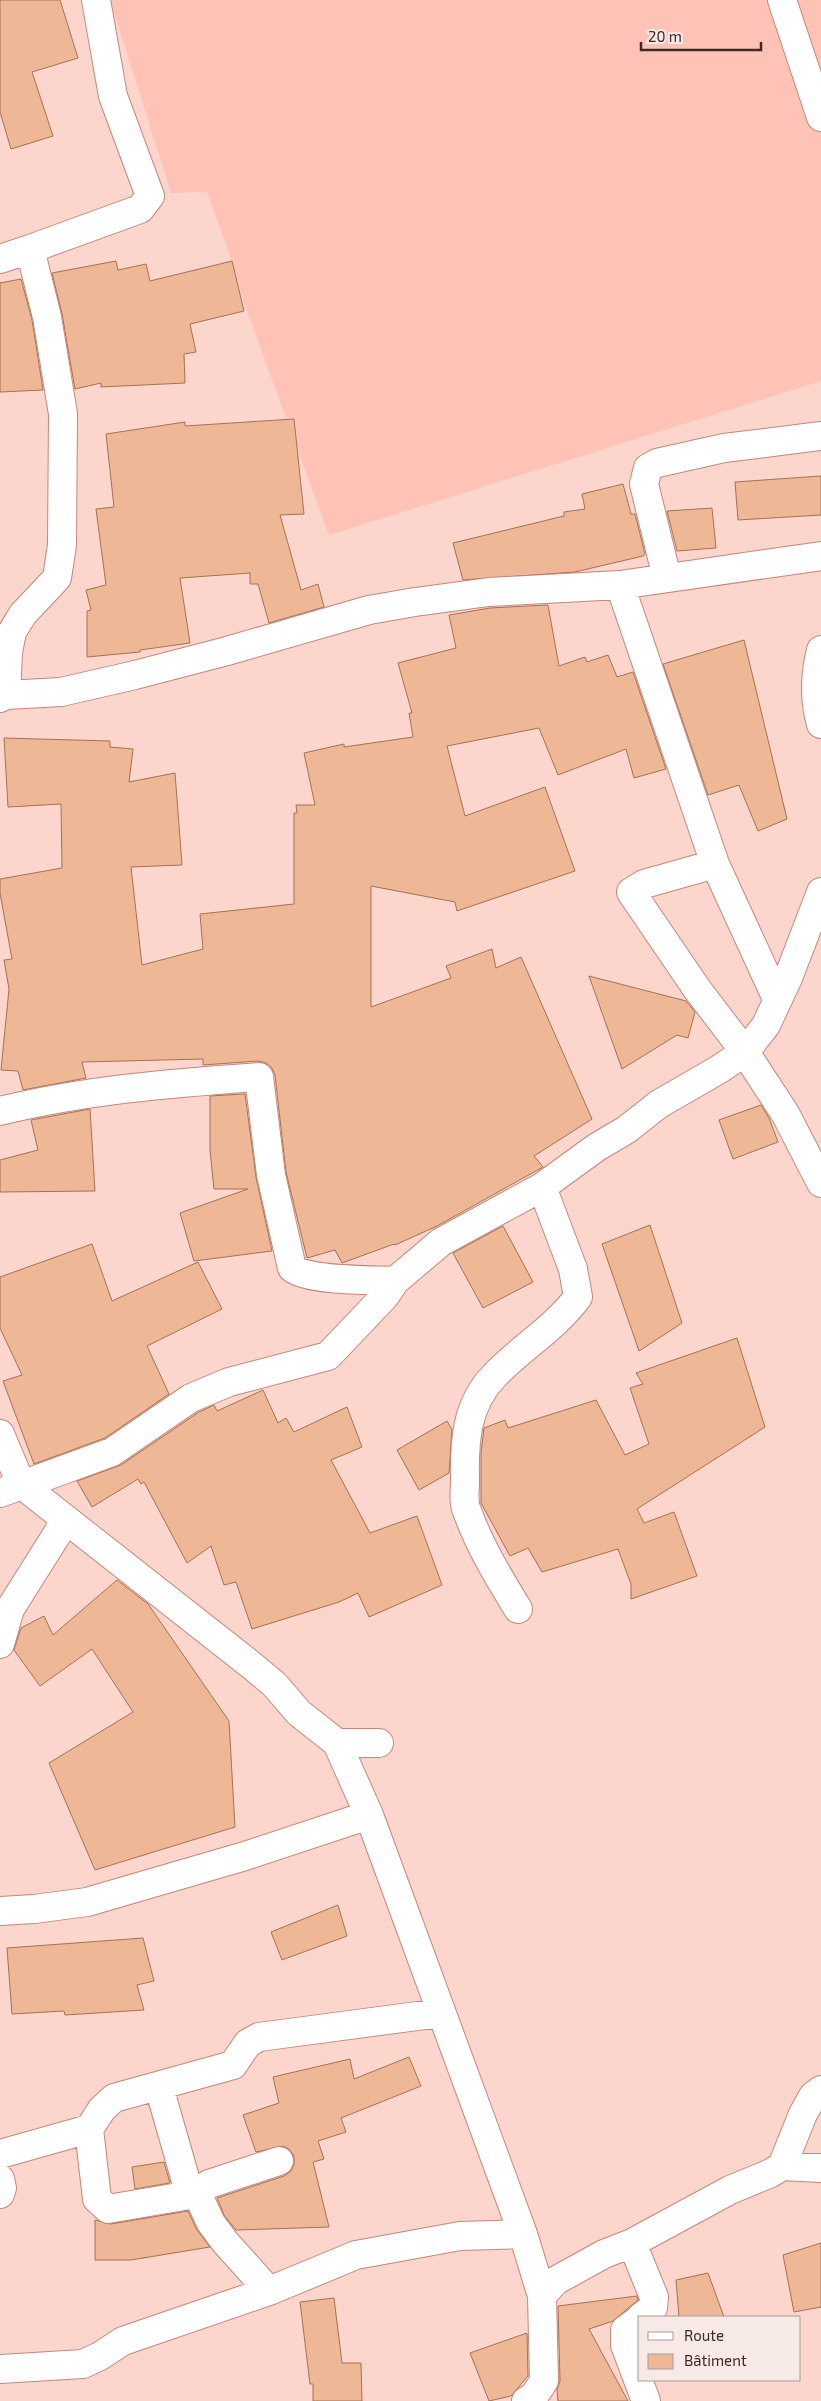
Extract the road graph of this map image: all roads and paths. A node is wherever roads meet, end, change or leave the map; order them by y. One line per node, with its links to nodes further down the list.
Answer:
1 (96, 0): 4 (street)
2 (782, 0): 3 (street)
3 (821, 117)
4 (30, 249): 5 (street); 11 (street)
5 (0, 259)
6 (821, 436): 8 (street)
7 (821, 556): 8 (street)
8 (667, 578): 9 (street)
9 (620, 585): 11 (street); 13 (street)
10 (821, 650): 12 (street)
11 (3, 696)
12 (821, 724)
13 (715, 864): 15 (street); 16 (street)
14 (821, 892): 15 (street)
15 (777, 999): 16 (street)
16 (744, 1052): 18 (street); 19 (street)
17 (0, 1111): 20 (street)
18 (821, 1183)
19 (542, 1187): 20 (street); 24 (street)
20 (395, 1281): 22 (street)
21 (0, 1434): 22 (street)
22 (11, 1489): 23 (street)
23 (66, 1520): 25 (street); 27 (street)
24 (518, 1609)
25 (0, 1644)
26 (379, 1742): 27 (street)
27 (337, 1743): 28 (street)
28 (370, 1815): 29 (street); 30 (street)
29 (0, 1911)
30 (440, 2014): 31 (street); 41 (street)
31 (159, 2087): 33 (street); 39 (street)
32 (821, 2090): 36 (street)
33 (89, 2129): 34 (street); 39 (street)
34 (0, 2154)
35 (279, 2161): 39 (street)
36 (782, 2166): 37 (street); 42 (street)
37 (821, 2168)
38 (0, 2179): 40 (street)
39 (193, 2193): 43 (street)
40 (0, 2194)
41 (523, 2234): 43 (street); 44 (street)
42 (632, 2243): 44 (street); 45 (street)
43 (269, 2291): 47 (street)
44 (542, 2296): 50 (street)
45 (643, 2316)
46 (638, 2320): 48 (street)
47 (0, 2369)
48 (638, 2380)
49 (638, 2381): 51 (street)
50 (526, 2401)
51 (646, 2401)

